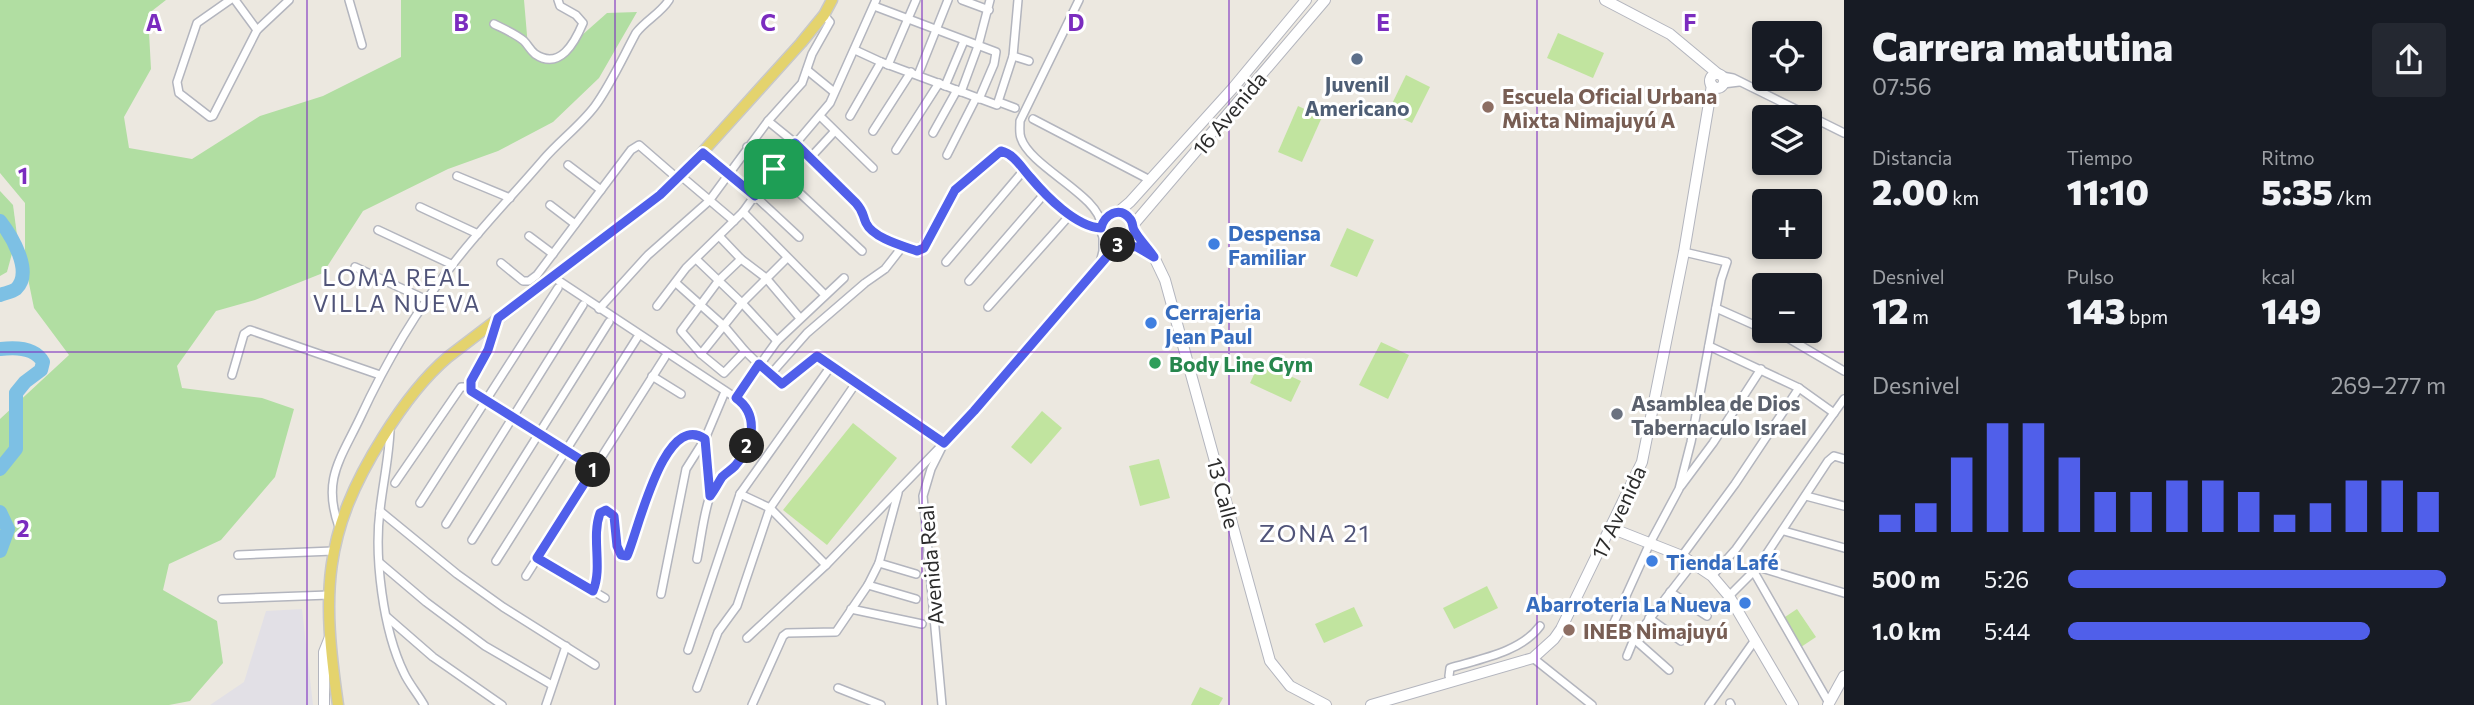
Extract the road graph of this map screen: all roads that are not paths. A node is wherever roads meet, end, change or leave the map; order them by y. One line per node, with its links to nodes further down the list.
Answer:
1 (232, 0): 21 (street); 21 (street)
2 (289, 0): 21 (street)
3 (349, 0): 25 (street)
4 (558, 0): 20 (street)
5 (670, 0): 66 (street)
6 (832, 0): 18 (main road)
7 (916, 0): 19 (street)
8 (948, 0): 22 (street)
9 (962, 0): 17 (street)
10 (990, 0): 17 (street)
11 (1018, 0): 29 (street)
12 (1079, 0): 69 (street)
13 (1306, 0): 62 (street, 16 Avenida)
14 (1325, 0): 76 (street, 16 Avenida)
15 (1605, 0): 34 (street)
16 (875, 3): 19 (street); 27 (street)
17 (989, 10): 26 (street)
18 (824, 15): 24 (main road); 28 (street)
19 (906, 19): 22 (street); 31 (street)
20 (494, 24)
21 (257, 30)
22 (936, 30): 23 (street); 33 (street)
23 (964, 41): 26 (street); 35 (street)
24 (801, 43): 28 (street); 52 (main road)
25 (362, 45)
26 (978, 46): 36 (street); 38 (street)
27 (855, 50): 31 (street); 37 (street)
28 (812, 54): 32 (street)
29 (1013, 56): 30 (street); 39 (street)
30 (1029, 61)
31 (884, 64): 33 (street); 42 (street)
32 (807, 69): 37 (street); 44 (street)
33 (914, 73): 35 (street); 45 (street)
34 (1717, 81): 48 (street); 86 (street, 17 Avenida)
35 (942, 85): 36 (street); 51 (street)
36 (959, 91): 38 (street); 47 (street)
37 (834, 92): 41 (street)
38 (978, 99): 39 (street); 53 (street)
39 (999, 102): 40 (street)
40 (1015, 108)
41 (820, 116): 46 (street); 49 (street)
42 (850, 116)
43 (1034, 119): 62 (street)
44 (768, 121): 49 (street); 50 (street)
45 (873, 131)
46 (835, 132): 54 (street); 56 (street)
47 (933, 133)
48 (1844, 133)
49 (795, 143): 54 (street); 57 (street)
50 (747, 147): 57 (street); 59 (street)
51 (895, 150)
52 (703, 153): 59 (street); 61 (main road)
53 (947, 155)
54 (811, 157): 84 (street)
55 (568, 165): 63 (street)
56 (873, 168)
57 (774, 169): 65 (street); 85 (street)
58 (1024, 170): 64 (street); 84 (street); 92 (street)
59 (729, 175): 65 (street); 67 (street)
60 (457, 176): 66 (street)
61 (679, 177): 63 (street); 67 (street); 102 (main road)
62 (1150, 180): 72 (street, 16 Avenida)
63 (601, 190): 75 (street)
64 (1046, 192): 73 (street); 101 (street)
65 (755, 196): 71 (street); 82 (street)
66 (510, 198): 79 (street)
67 (709, 201): 74 (street); 113 (street)
68 (550, 205): 75 (street)
69 (1094, 206): 72 (street); 78 (street)
70 (420, 207): 79 (street)
71 (743, 212): 74 (street); 89 (street)
72 (1115, 213): 76 (street); 78 (street)
73 (1070, 215): 78 (street); 111 (street)
74 (734, 221): 81 (street)
75 (575, 224): 87 (street)
76 (1133, 228): 83 (street); 88 (street, 13 Calle)
77 (378, 230): 94 (street)
78 (1102, 230): 83 (street); 97 (street, Avenida Real)
79 (478, 234): 94 (street)
80 (529, 236): 87 (street)
81 (720, 237): 90 (street); 91 (street)
82 (799, 237)
83 (1119, 244): 88 (street); 97 (street, Avenida Real)
84 (903, 246): 132 (street)
85 (862, 251)
86 (1684, 252): 112 (street); 163 (street, 17 Avenida)
87 (553, 254): 96 (street)
88 (1154, 257): 224 (street, 13 Calle)
89 (787, 258): 98 (street); 105 (street)
90 (696, 259): 100 (street); 103 (street)
91 (741, 260): 98 (street); 100 (street)
92 (946, 262)
93 (501, 263): 96 (street)
94 (453, 265): 106 (street)
95 (355, 267): 106 (street)
96 (540, 271): 104 (street)
97 (1093, 275): 147 (street, Avenida Real)
98 (766, 278): 107 (street); 114 (street)
99 (844, 278): 105 (street)
100 (719, 280): 107 (street); 110 (street)
101 (969, 281)
102 (556, 282): 104 (main road); 113 (street); 141 (street)
103 (677, 283): 109 (street); 110 (street)
104 (543, 284): 115 (main road)
105 (825, 295): 114 (street)
106 (427, 300): 131 (street)
107 (742, 303): 118 (street); 120 (street)
108 (583, 305): 143 (street)
109 (657, 306)
110 (701, 306): 118 (street); 124 (street)
111 (988, 307)
112 (1716, 308): 117 (street); 122 (street)
113 (599, 309): 139 (street)
114 (799, 317): 120 (street)
115 (498, 318): 135 (street); 144 (main road)
116 (609, 322): 145 (street)
117 (1752, 324)
118 (724, 326): 123 (street); 124 (street)
119 (638, 338): 148 (street)
120 (777, 341): 126 (street)
121 (1796, 343): 129 (street)
122 (1709, 345): 128 (street); 152 (street)
123 (746, 351): 124 (street); 126 (street)
124 (701, 354)
125 (665, 357): 133 (street)
126 (759, 364): 132 (street); 139 (street)
127 (831, 366): 132 (street); 134 (street); 154 (street)
128 (1762, 369): 136 (street); 152 (street)
129 (1844, 371)
130 (232, 375): 131 (street)
131 (380, 375): 162 (street)
132 (770, 375)
133 (652, 376): 137 (street); 150 (street)
134 (856, 383): 147 (street); 159 (street)
135 (470, 387): 141 (street); 151 (street)
136 (1799, 388): 142 (street); 170 (street)
137 (681, 394)
138 (724, 394): 146 (street)
139 (736, 398): 155 (street)
140 (1844, 399): 142 (street)
141 (484, 401): 143 (street); 157 (street)
142 (1834, 413): 181 (street)
143 (512, 418): 145 (street); 161 (street)
144 (390, 425): 160 (street); 162 (main road)
145 (539, 435): 148 (street); 165 (street)
146 (705, 439): 155 (street); 183 (street); 186 (street)
147 (944, 443): 153 (street); 223 (street, Avenida Real)
148 (565, 451): 150 (street); 173 (street)
149 (1844, 459): 156 (street)
150 (594, 468): 171 (street)
151 (395, 483)
152 (1679, 489): 166 (street)
153 (898, 492): 175 (street); 177 (street)
154 (740, 494): 159 (street); 205 (street)
155 (710, 496): 172 (street)
156 (1806, 496): 158 (street); 164 (street)
157 (420, 503)
158 (1844, 506)
159 (770, 508): 177 (street); 213 (street)
160 (380, 511): 174 (street); 204 (street)
161 (446, 524)
162 (339, 527): 168 (main road)
163 (1611, 528): 166 (street); 207 (street, 17 Avenida)
164 (1784, 531): 167 (street); 178 (street)
165 (472, 540)
166 (1650, 543): 170 (street); 198 (street)
167 (1844, 548)
168 (333, 551): 169 (street); 187 (main road)
169 (238, 555)
170 (1682, 556): 176 (street)
171 (537, 558): 180 (street); 183 (street)
172 (697, 559)
173 (496, 561)
174 (380, 563): 194 (street); 212 (street)
175 (879, 563): 179 (street); 182 (street)
176 (1693, 563): 181 (street); 184 (street)
177 (826, 565): 200 (street)
178 (1756, 570): 185 (street); 188 (street); 216 (street)
179 (916, 574)
180 (526, 576)
181 (1712, 576): 188 (street)
182 (868, 585): 191 (street); 192 (street)
183 (593, 591): 190 (street)
184 (1670, 592): 193 (street); 195 (street)
185 (1844, 593)
186 (661, 594)
187 (329, 595): 189 (street); 199 (main road)
188 (1729, 596): 202 (street)
189 (222, 598)
190 (605, 598)
191 (916, 599)
192 (851, 609): 196 (street); 221 (street)
193 (1707, 616)
194 (387, 617): 215 (street); 219 (street)
195 (1649, 618): 201 (street); 203 (street)
196 (922, 624)
197 (1540, 626): 211 (street)
198 (1611, 629)
199 (330, 637): 217 (street); 218 (main road)
200 (747, 638)
201 (1634, 639): 206 (street); 209 (street)
202 (1755, 640): 227 (street); 228 (street)
203 (1681, 641)
204 (566, 646): 208 (street); 212 (street)
205 (688, 649)
206 (1627, 656)
207 (1533, 658): 211 (street, 17 Avenida); 226 (street)
208 (595, 665)
209 (1670, 670)
210 (1843, 679): 216 (street)
211 (1451, 682): 225 (street, 17 Avenida)
212 (552, 685): 220 (street)
213 (697, 688)
214 (838, 688): 222 (street)
215 (425, 704)
216 (1828, 704)
217 (324, 705)
218 (338, 705)
219 (502, 705)
220 (546, 705)
221 (752, 705)
222 (881, 705)
223 (942, 705)
224 (1326, 705)
225 (1371, 705)
226 (1591, 705)
227 (1709, 705)
228 (1793, 705)

